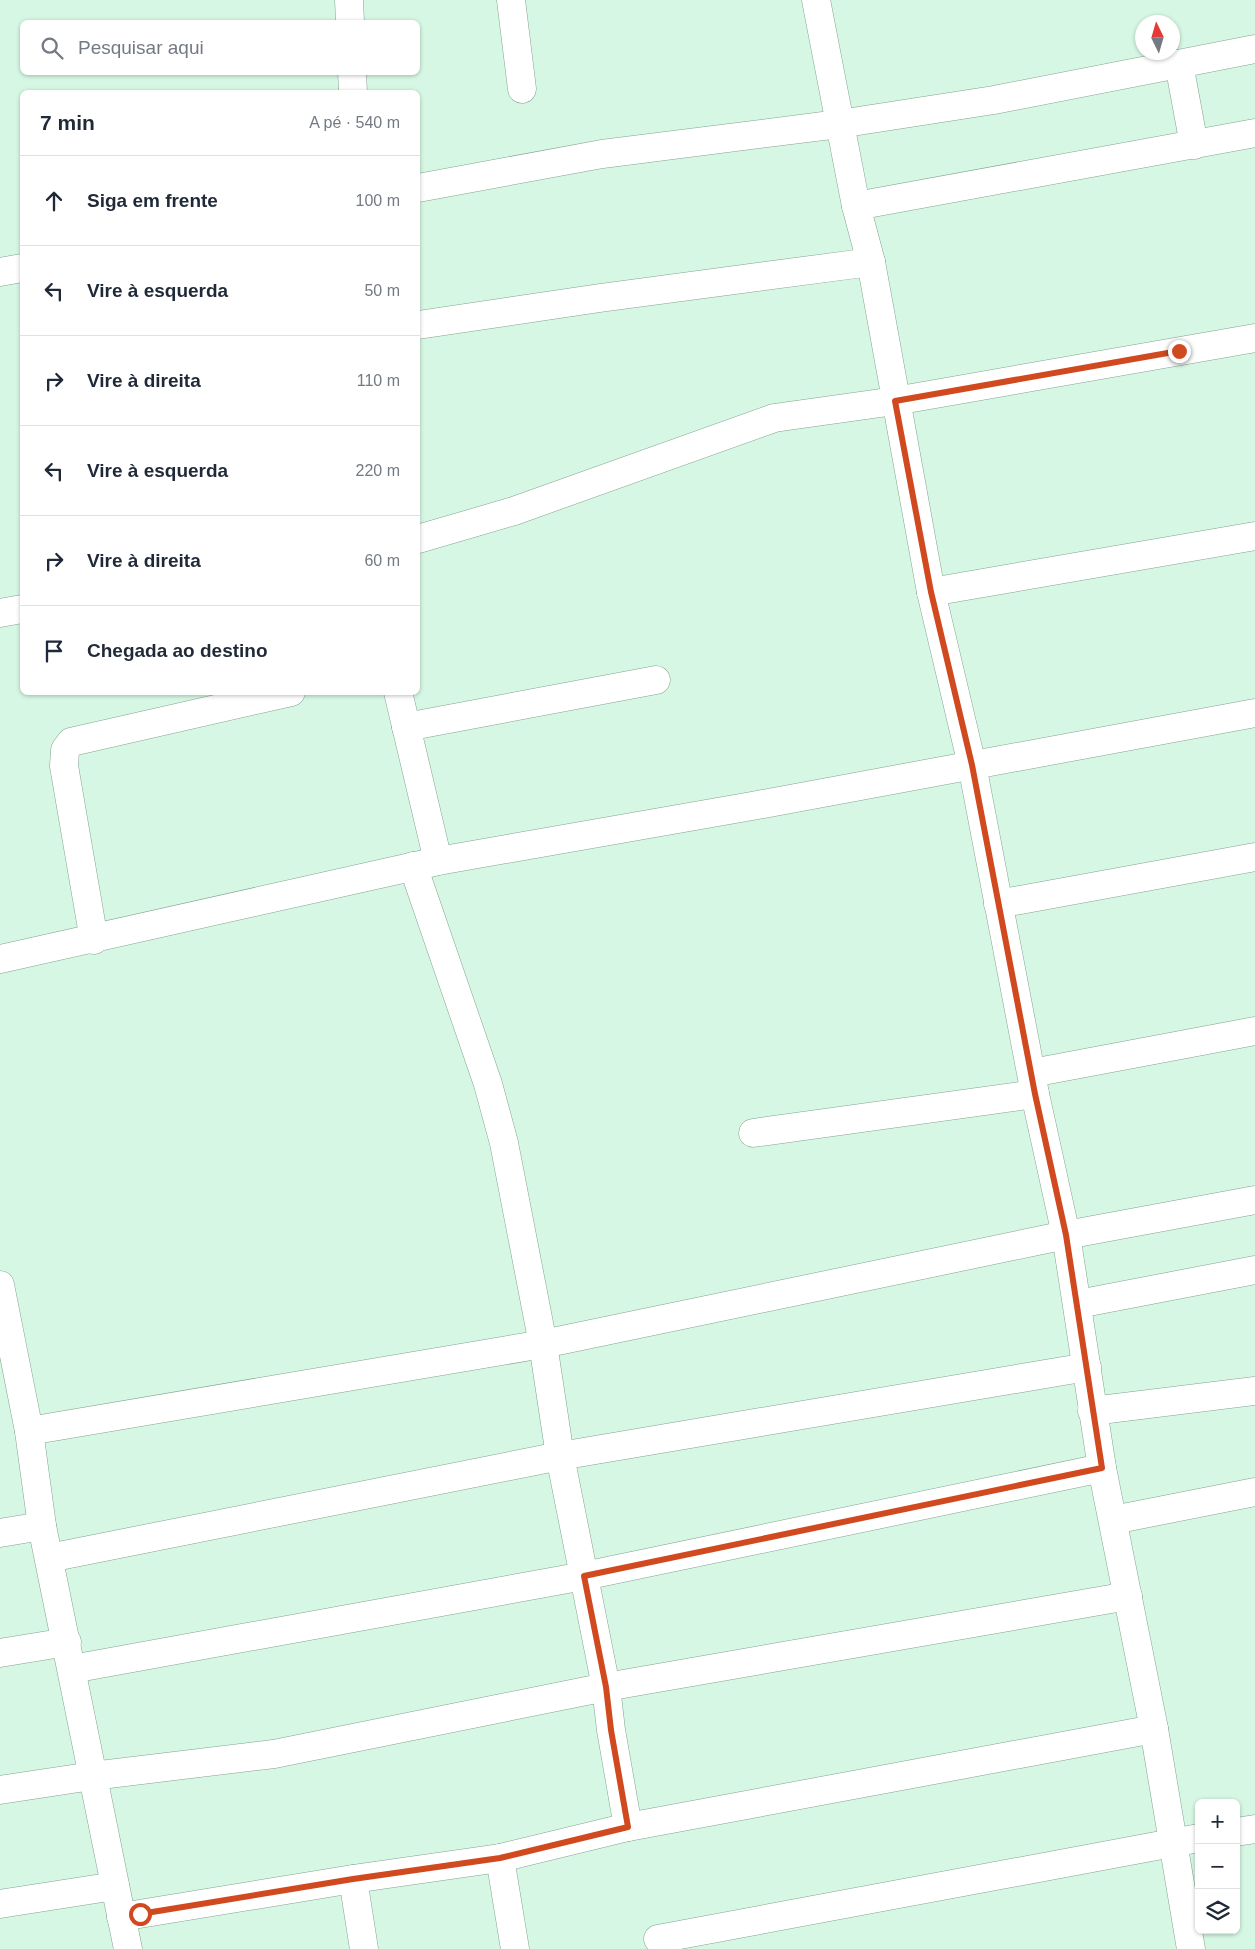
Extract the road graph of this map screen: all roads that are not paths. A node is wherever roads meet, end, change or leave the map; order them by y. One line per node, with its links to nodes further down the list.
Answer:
1 (349, 0): 4 (street)
2 (511, 0): 8 (street)
3 (816, 0): 10 (street)
4 (350, 20)
5 (1255, 49): 6 (street)
6 (1179, 64): 10 (street); 12 (street)
7 (352, 75): 9 (street)
8 (522, 89)
9 (353, 90)
10 (840, 124): 13 (street); 14 (street)
11 (1255, 133): 12 (street)
12 (1194, 145): 14 (street)
13 (420, 188)
14 (856, 206): 15 (street)
15 (870, 262): 18 (street); 20 (street)
16 (20, 268): 17 (street)
17 (0, 272)
18 (420, 325)
19 (1255, 338): 20 (street)
20 (895, 401): 22 (street); 23 (street)
21 (1255, 536): 23 (street)
22 (420, 538)
23 (931, 592): 31 (street)
24 (20, 609): 25 (street)
25 (0, 613)
26 (656, 680): 30 (street)
27 (279, 695): 35 (street)
28 (399, 695): 30 (street)
29 (1255, 713): 31 (street)
30 (406, 727): 33 (street)
31 (972, 765): 33 (street); 34 (street)
32 (1255, 857): 34 (street)
33 (426, 863): 35 (street); 45 (street)
34 (998, 904): 38 (street)
35 (94, 940): 36 (street)
36 (0, 959)
37 (1255, 1031): 38 (street)
38 (1034, 1083): 39 (street); 41 (street)
39 (754, 1133)
40 (1255, 1200): 41 (street)
41 (1066, 1235): 44 (street); 45 (street)
42 (1255, 1270): 44 (street)
43 (0, 1286): 49 (street)
44 (1078, 1304): 46 (street)
45 (543, 1344): 49 (street); 50 (street)
46 (1087, 1367): 48 (street); 50 (street)
47 (1255, 1391): 48 (street)
48 (1092, 1411): 51 (street)
49 (29, 1431): 54 (street)
50 (560, 1456): 56 (street); 57 (street)
51 (1102, 1468): 53 (street); 57 (street)
52 (1255, 1492): 53 (street)
53 (1113, 1520): 58 (street)
54 (42, 1526): 55 (street); 56 (street)
55 (0, 1533)
56 (49, 1558): 59 (street)
57 (584, 1576): 61 (street); 62 (street)
58 (1128, 1596): 62 (street); 63 (street)
59 (67, 1642): 60 (street); 61 (street)
60 (0, 1653)
61 (72, 1669): 64 (street)
62 (606, 1687): 64 (street); 66 (street)
63 (1154, 1729): 66 (street); 70 (street)
64 (92, 1776): 65 (street); 73 (street)
65 (0, 1790)
66 (628, 1827): 71 (street)
67 (1255, 1829): 68 (street)
68 (1240, 1831)
69 (1195, 1839): 70 (street)
70 (1172, 1842): 76 (street); 80 (street)
71 (500, 1858): 72 (street); 79 (street)
72 (353, 1879): 75 (street); 78 (street)
73 (115, 1886): 74 (street); 75 (street)
74 (0, 1904)
75 (121, 1917): 77 (street)
76 (658, 1939)
77 (128, 1949)
78 (364, 1949)
79 (515, 1949)
80 (1191, 1949)

